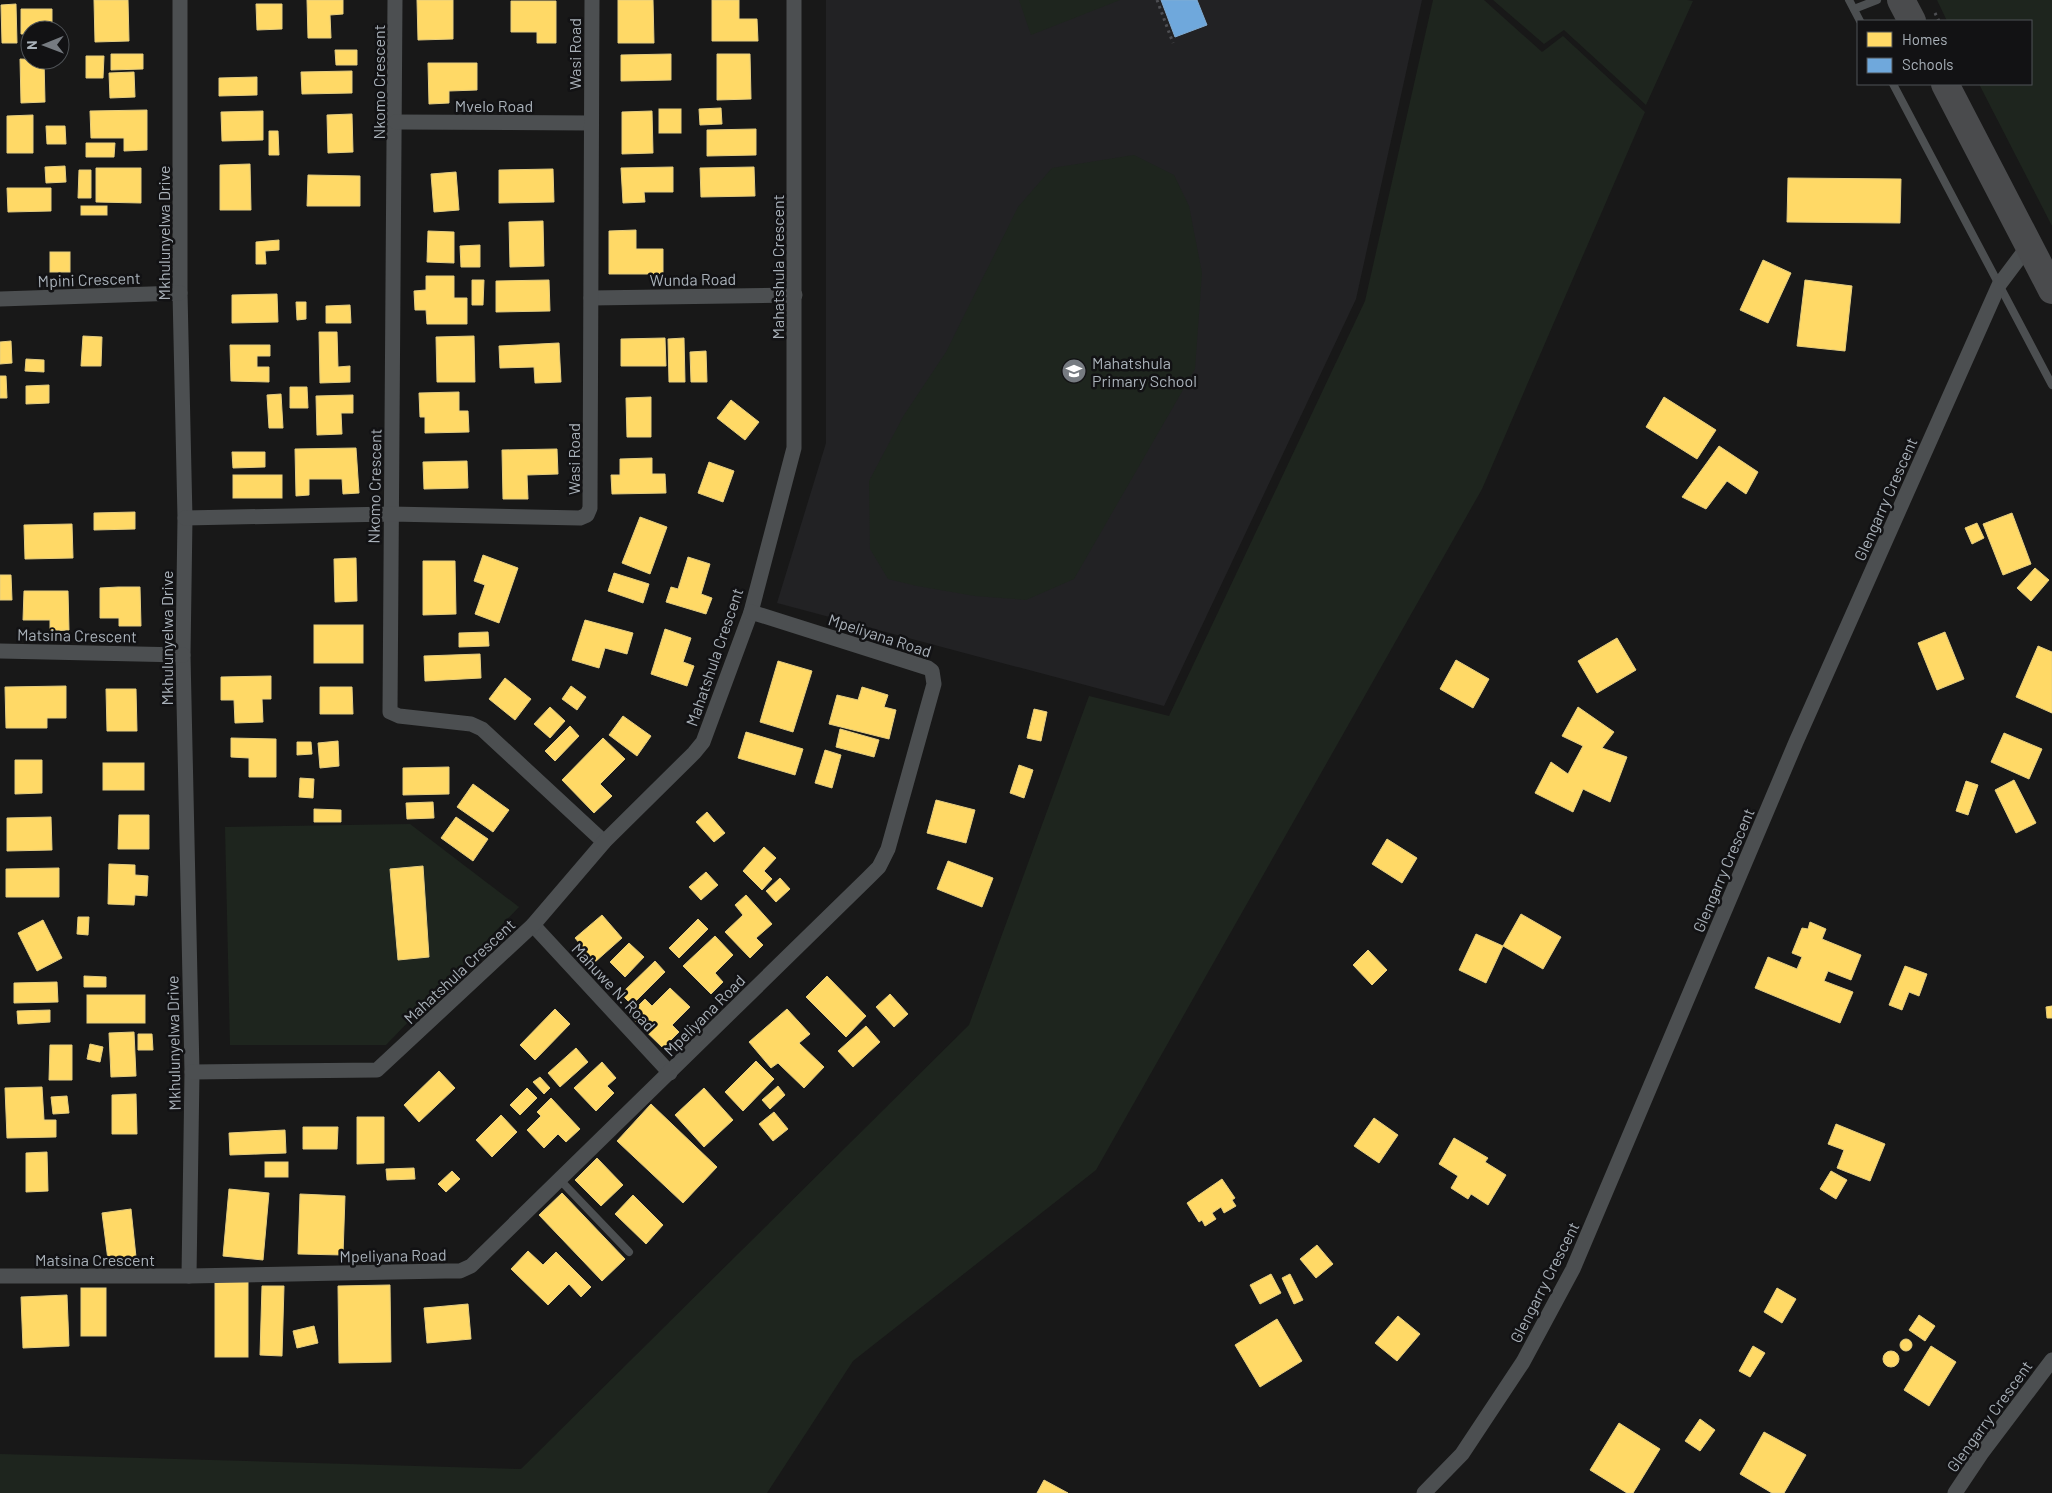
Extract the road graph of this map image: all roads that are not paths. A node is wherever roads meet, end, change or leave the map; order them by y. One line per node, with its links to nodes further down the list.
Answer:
1 (180, 0): 18 (street, Mkhulunyelwa Drive)
2 (395, 0): 13 (street, Nkomo Crescent)
3 (592, 0): 14 (street, Wasi Road)
4 (794, 0): 19 (street, Mahatshula Crescent)
5 (1850, 0): 8 (lane)
6 (1877, 0): 8 (lane)
7 (1901, 0): 10 (highway)
8 (1854, 9): 9 (lane)
9 (1860, 20)
10 (1911, 20)
11 (1894, 85): 16 (lane)
12 (1946, 85): 15 (highway)
13 (396, 122): 14 (street, Mvelo Road); 23 (street, Nkomo Crescent)
14 (591, 123): 20 (street, Wasi Road)
15 (2029, 245): 16 (street, Glengarry Crescent); 17 (highway)
16 (1999, 285): 22 (lane); 37 (street, Glengarry Crescent)
17 (2052, 290)
18 (180, 293): 21 (street, Mpini Crescent); 24 (street, Mkhulunyelwa Drive)
19 (795, 295): 20 (street, Wunda Road); 25 (street, Mahatshula Crescent)
20 (591, 298): 23 (street, Wasi Road)
21 (0, 300)
22 (2052, 385)
23 (391, 514): 24 (street, Wasi Road); 28 (street, Nkomo Crescent)
24 (185, 518): 27 (street, Mkhulunyelwa Drive)
25 (751, 612): 28 (street, Mahatshula Crescent); 31 (street, Mpeliyana Road)
26 (0, 651): 27 (street, Matsina Crescent)
27 (182, 655): 30 (street, Mkhulunyelwa Drive)
28 (604, 842): 29 (street, Mahatshula Crescent)
29 (533, 925): 30 (street, Mahatshula Crescent); 31 (street, Mahuwe N. Road)
30 (192, 1072): 35 (street, Mkhulunyelwa Drive)
31 (670, 1073): 32 (street, Mpeliyana Road)
32 (560, 1180): 33 (lane); 35 (street, Mpeliyana Road)
33 (629, 1252)
34 (0, 1276): 35 (street, Matsina Crescent)
35 (189, 1276)
36 (2052, 1360): 38 (street, Glengarry Crescent)
37 (1424, 1493)
38 (1955, 1493)

